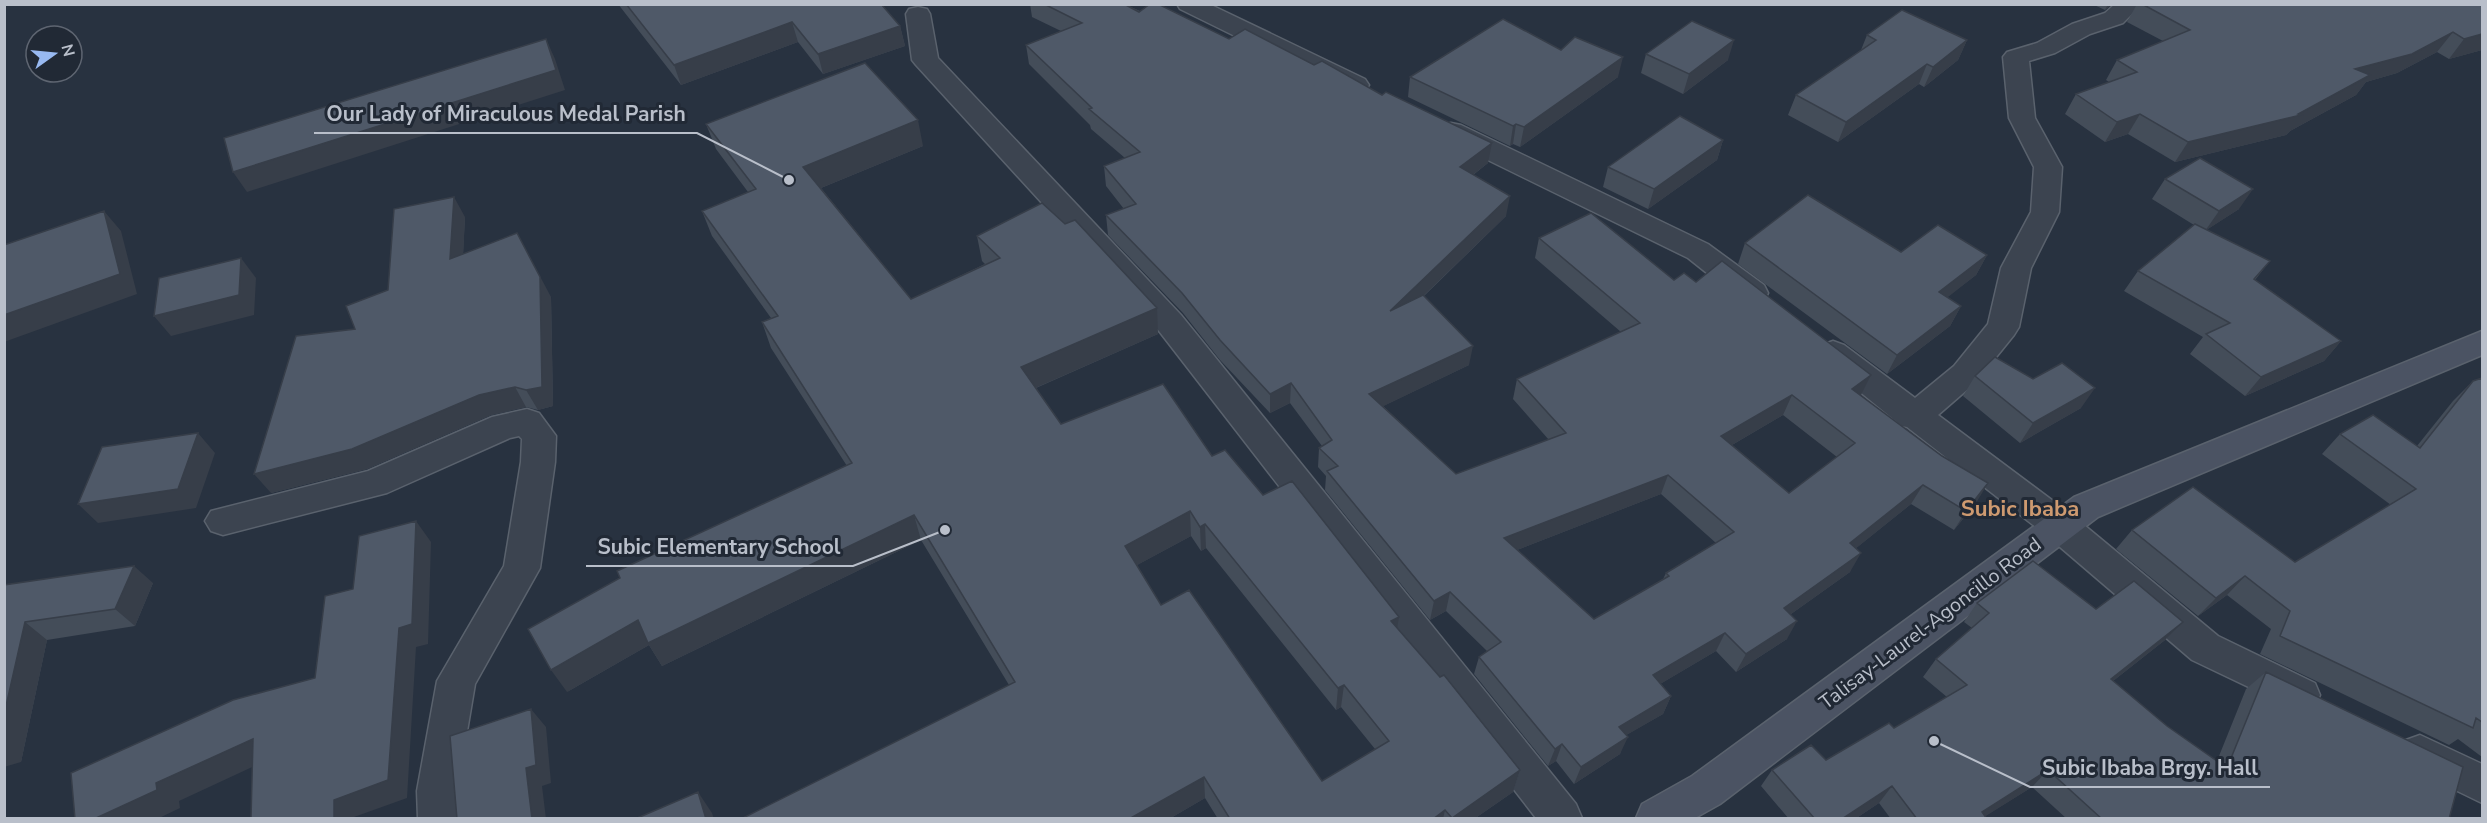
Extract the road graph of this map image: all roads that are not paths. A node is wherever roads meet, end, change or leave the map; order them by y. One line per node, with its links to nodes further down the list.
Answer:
1 (1190, 4): 4 (street)
2 (2130, 4): 9 (street)
3 (926, 8): 16 (street)
4 (1384, 99)
5 (1426, 119): 6 (street)
6 (1774, 309)
7 (1812, 338): 9 (street)
8 (2482, 342): 11 (main road, Talisay-Laurel-Agoncillo Road)
9 (1914, 417): 11 (street)
10 (223, 522): 15 (street)
11 (2059, 525): 12 (street); 17 (main road, Talisay-Laurel-Agoncillo Road)
12 (2332, 711)
13 (2396, 742): 14 (street)
14 (2482, 784)
15 (439, 819)
16 (1561, 819)
17 (1657, 819)

